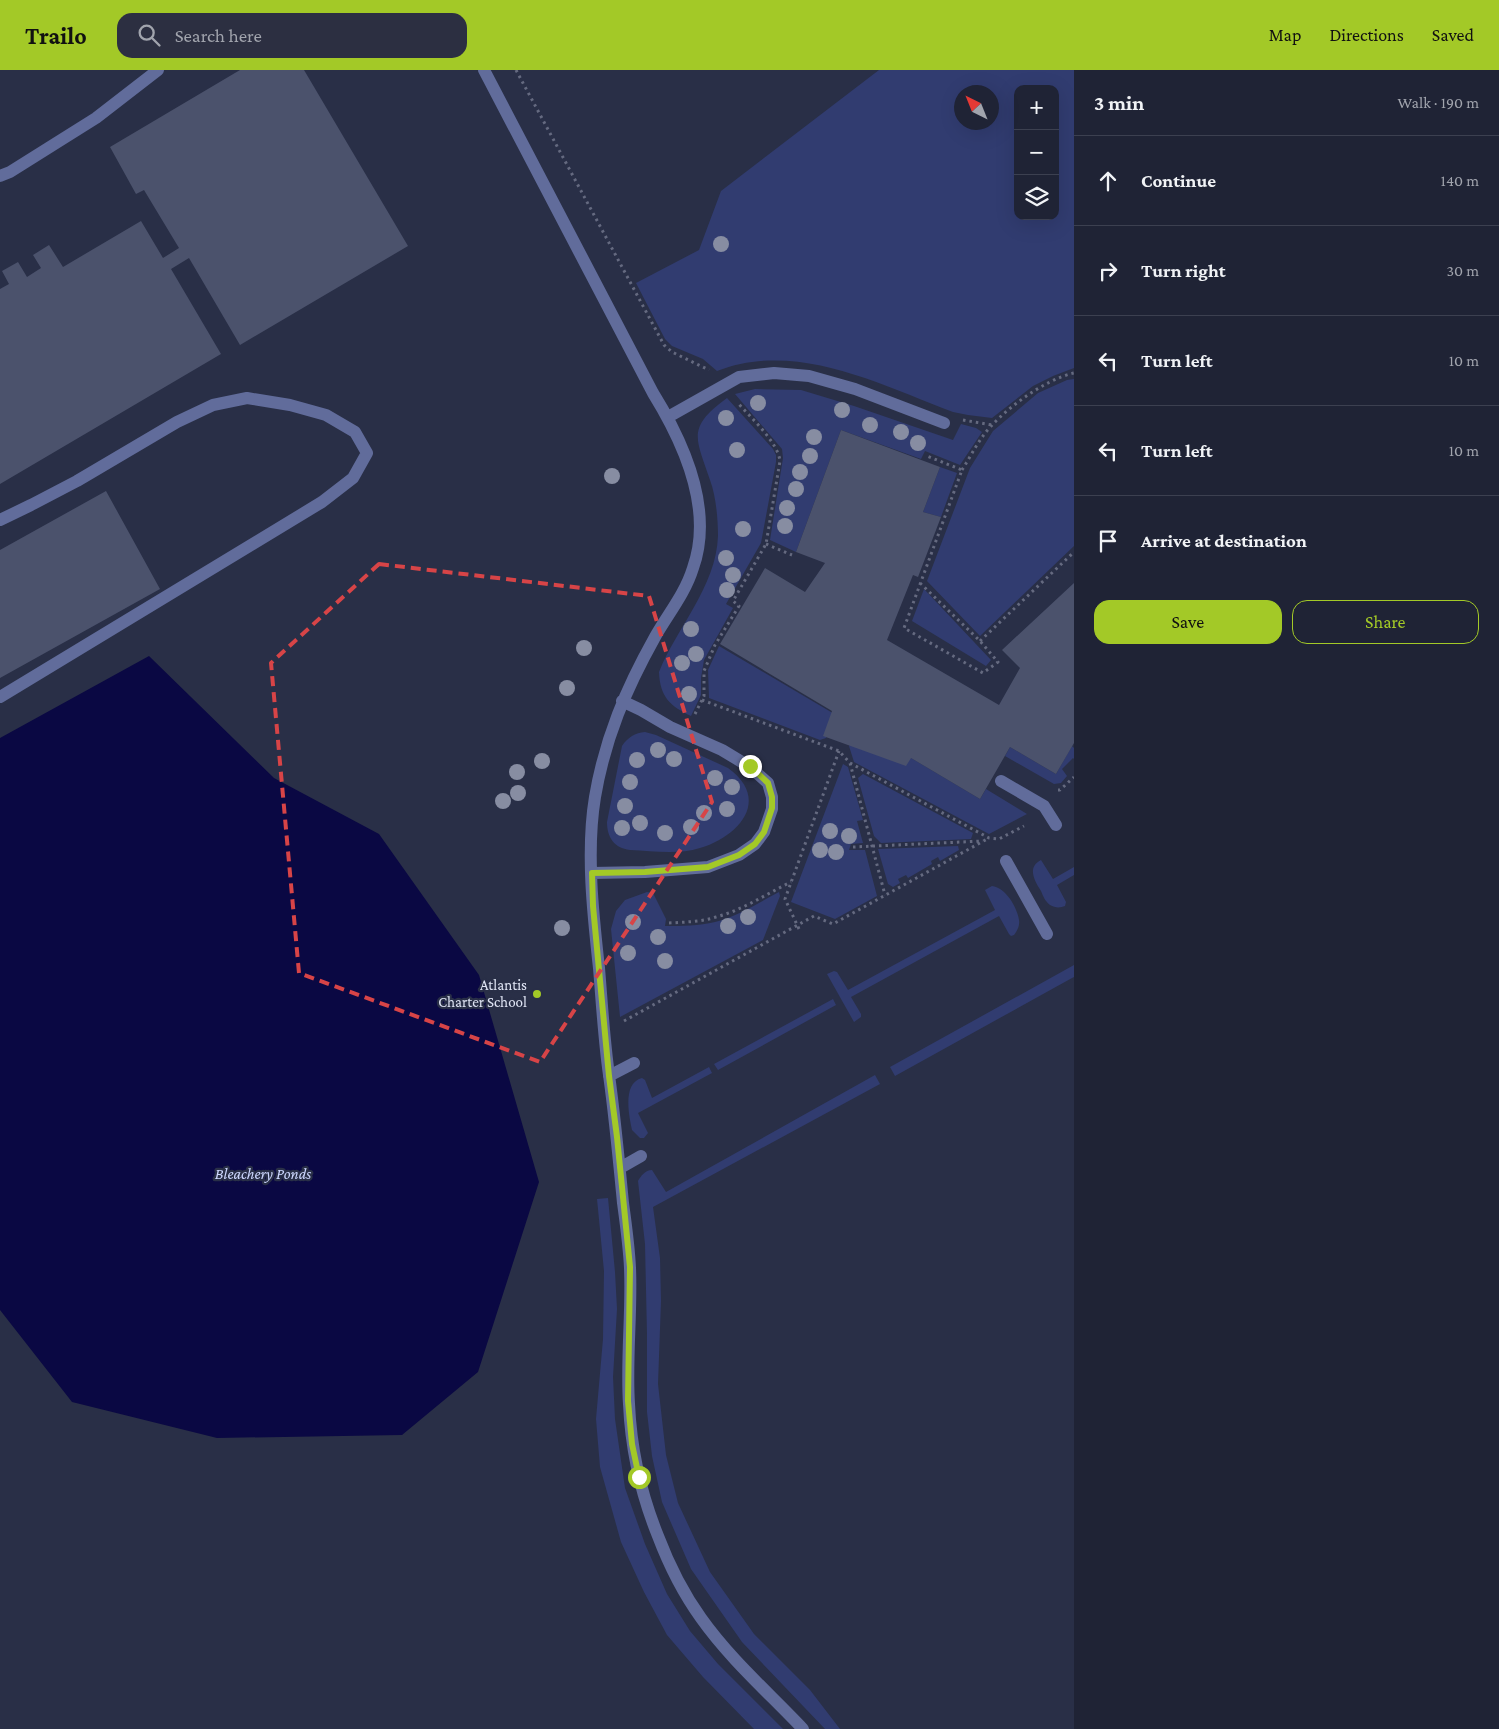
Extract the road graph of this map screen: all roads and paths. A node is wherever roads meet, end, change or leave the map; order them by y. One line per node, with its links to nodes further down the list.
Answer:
1 (158, 70): 4 (lane)
2 (484, 70): 8 (lane)
3 (516, 70): 5 (path)
4 (0, 176)
5 (710, 371)
6 (1074, 373): 11 (path)
7 (733, 398): 13 (path)
8 (668, 417): 9 (lane); 20 (lane)
9 (944, 423)
10 (926, 456): 11 (path)
11 (962, 470): 16 (path)
12 (0, 520): 18 (lane)
13 (766, 544): 15 (path); 19 (path)
14 (1074, 552): 17 (path)
15 (792, 555)
16 (920, 583): 17 (path); 17 (path)
17 (980, 641)
18 (0, 697)
19 (702, 700): 21 (path); 22 (path)
20 (622, 701): 32 (lane); 32 (lane)
21 (694, 716)
22 (839, 751): 23 (path); 33 (path)
23 (850, 763): 27 (path); 29 (path)
24 (1001, 781): 25 (lane)
25 (1056, 825)
26 (1024, 826): 27 (path)
27 (989, 838): 28 (path)
28 (984, 841): 29 (path); 34 (path)
29 (873, 846): 30 (path); 34 (path)
30 (853, 847)
31 (1006, 861): 37 (lane)
32 (592, 873): 40 (lane)
33 (792, 882): 35 (path); 36 (path)
34 (885, 895): 36 (path)
35 (670, 923)
36 (797, 927): 38 (path)
37 (1047, 934)
38 (621, 1022)
39 (634, 1063): 40 (lane)
40 (609, 1076): 42 (lane)
41 (641, 1156): 42 (lane)
42 (620, 1168): 43 (lane)
43 (803, 1729)

